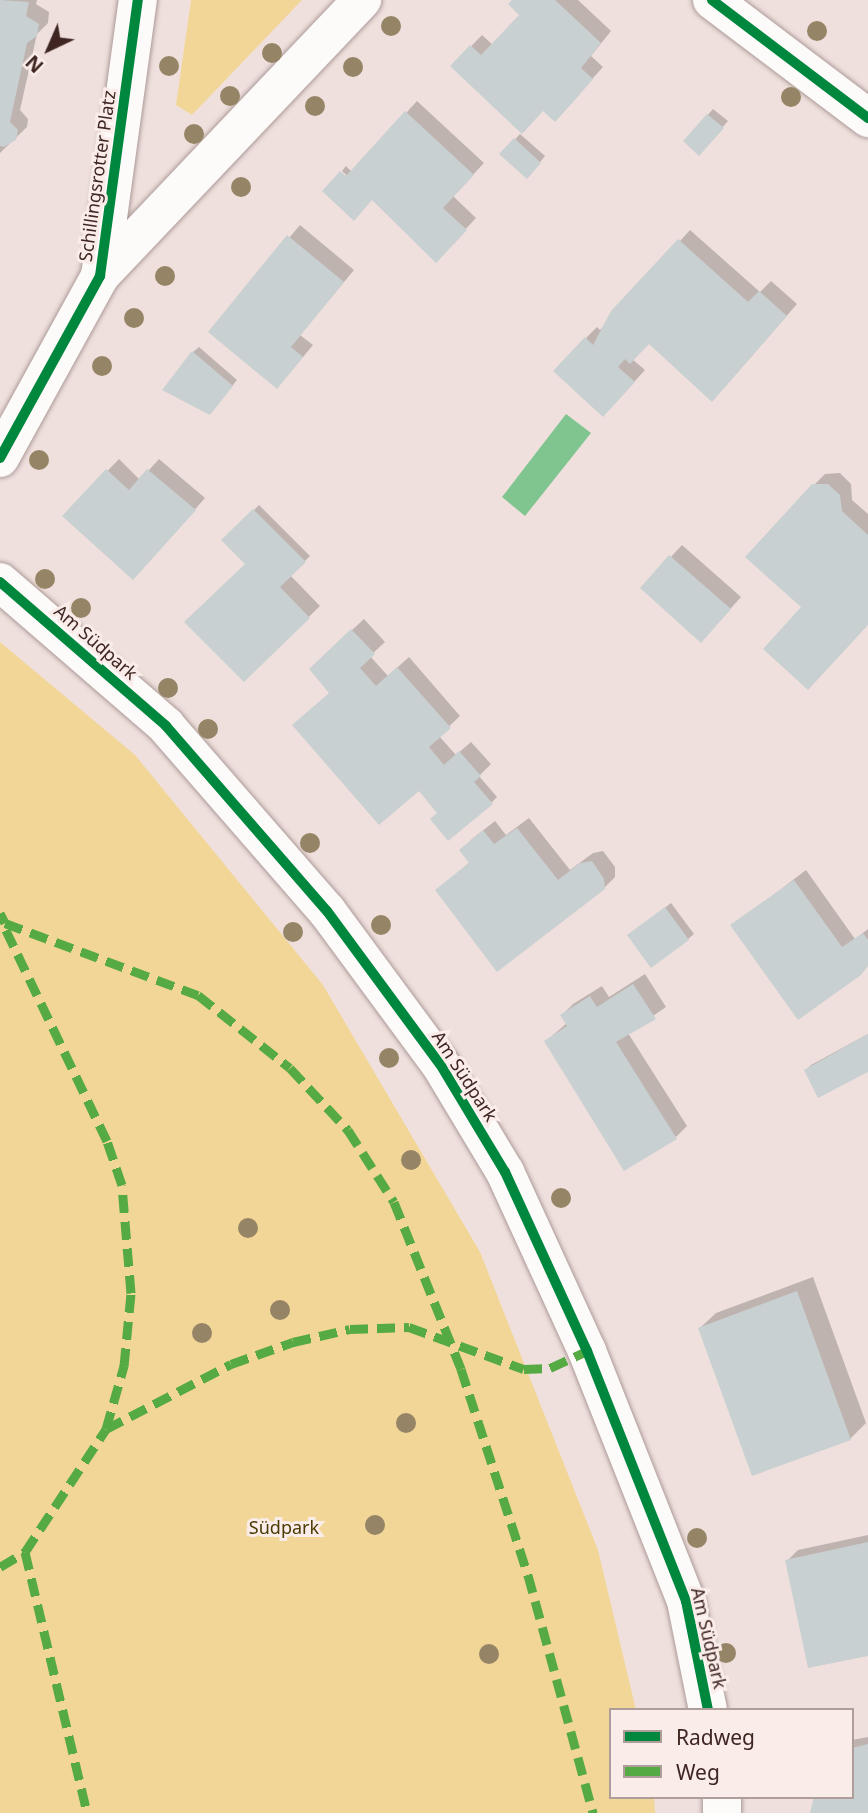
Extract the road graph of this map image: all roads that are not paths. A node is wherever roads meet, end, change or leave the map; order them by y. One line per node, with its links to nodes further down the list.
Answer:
1 (138, 0): 5 (street, Schillingsrotter Platz)
2 (362, 0): 5 (street, Schillingsrotter Platz)
3 (712, 0): 4 (street)
4 (868, 118)
5 (100, 276): 6 (street, Schillingsrotter Platz)
6 (0, 458)
7 (0, 582): 8 (street, Am Südpark)
8 (708, 1708)

